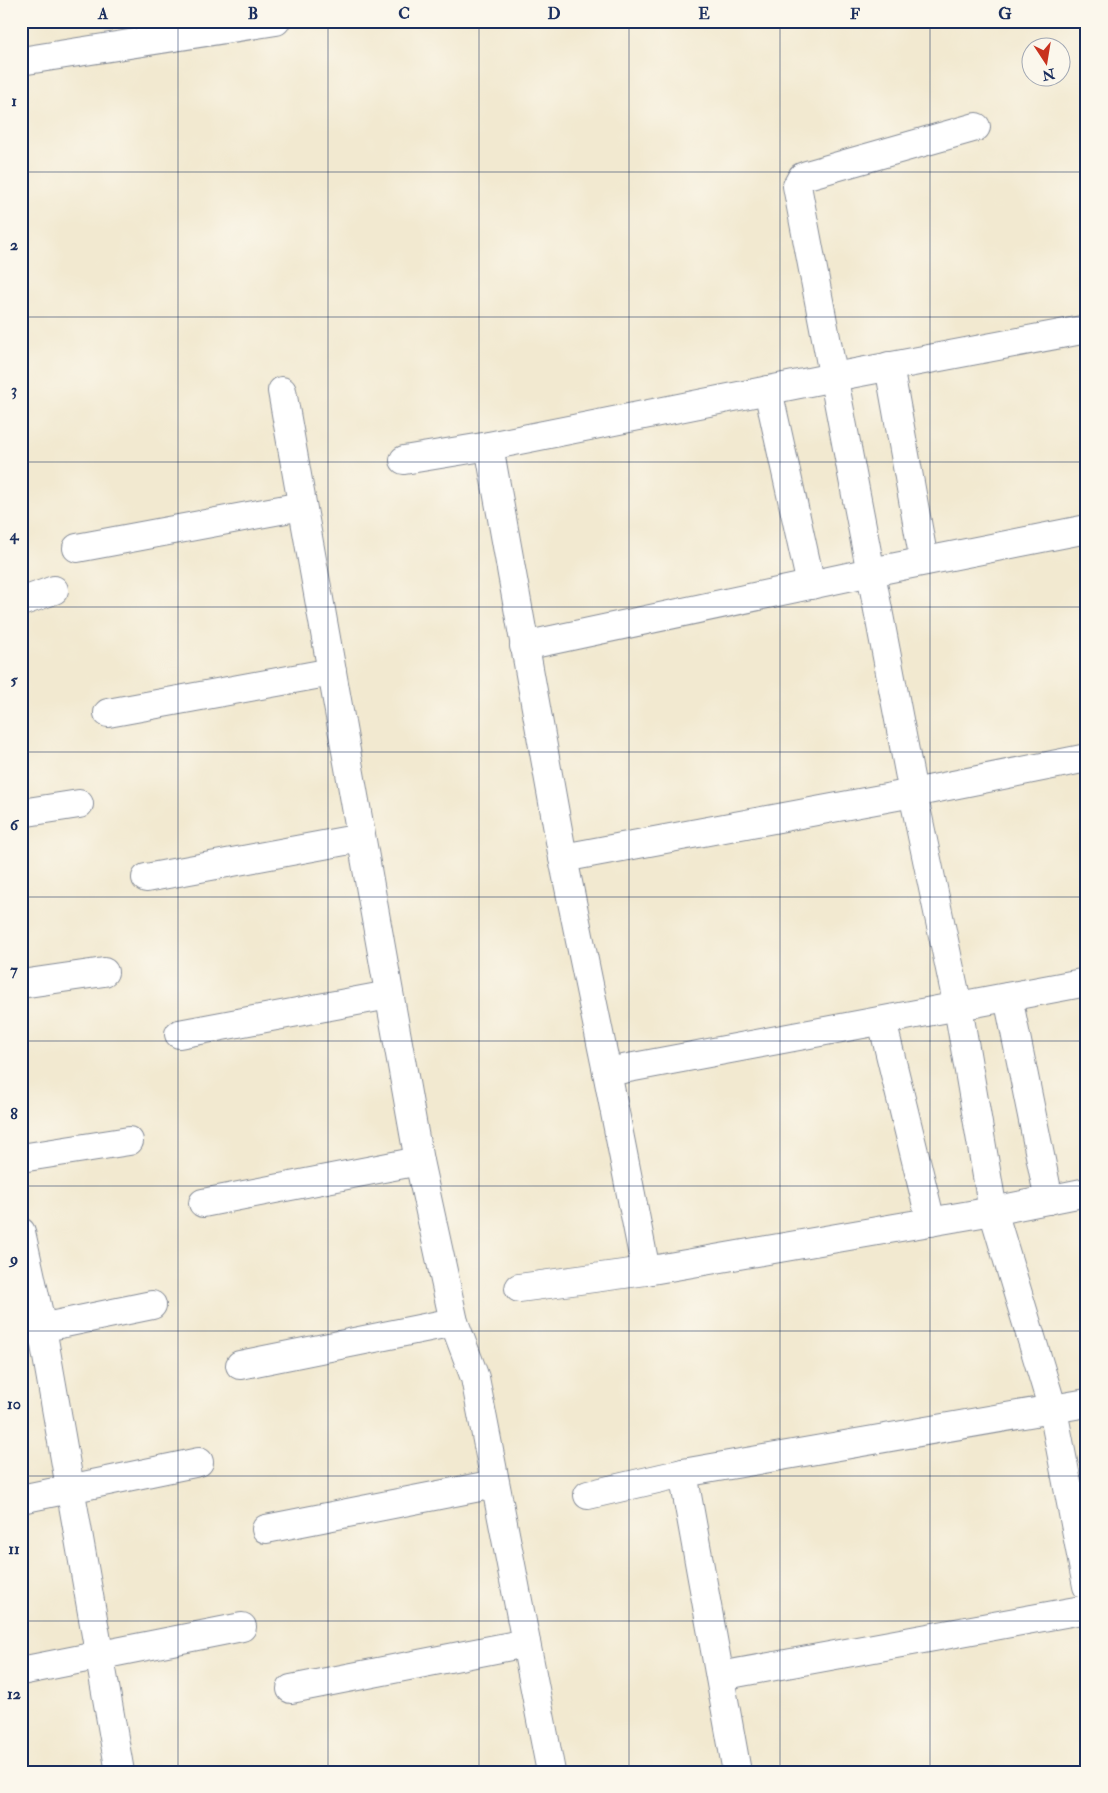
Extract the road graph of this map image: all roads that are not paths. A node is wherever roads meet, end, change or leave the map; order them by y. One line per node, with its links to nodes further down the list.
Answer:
1 (276, 21): 2 (street)
2 (21, 61)
3 (976, 127): 6 (street)
4 (1087, 329): 5 (street)
5 (889, 366): 6 (street); 14 (street)
6 (834, 377): 7 (street); 15 (street)
7 (768, 390): 9 (street); 16 (street)
8 (282, 391): 11 (street)
9 (489, 446): 10 (street); 19 (street)
10 (404, 460)
11 (302, 506): 13 (street); 20 (street)
12 (1087, 529): 14 (street)
13 (77, 548)
14 (924, 562): 15 (street)
15 (871, 572): 16 (street); 23 (street)
16 (811, 585): 19 (street)
17 (54, 590): 18 (street)
18 (21, 602)
19 (524, 646): 27 (street)
20 (332, 672): 21 (street); 26 (street)
21 (108, 712)
22 (1087, 758): 23 (street)
23 (913, 793): 27 (street); 34 (street)
24 (79, 804): 25 (street)
25 (21, 813)
26 (361, 838): 28 (street); 32 (street)
27 (563, 858): 37 (street)
28 (146, 878)
29 (104, 972): 31 (street)
30 (1087, 982): 33 (street)
31 (21, 984)
32 (389, 996): 36 (street); 40 (street)
33 (1008, 997): 34 (street); 42 (street)
34 (958, 1007): 35 (street); 44 (street)
35 (882, 1021): 37 (street); 45 (street)
36 (178, 1034)
37 (607, 1072): 47 (street)
38 (129, 1141): 39 (street)
39 (21, 1158)
40 (419, 1161): 43 (street); 50 (street)
41 (1087, 1192): 42 (street)
42 (1049, 1200): 44 (street)
43 (204, 1203)
44 (993, 1211): 45 (street); 54 (street)
45 (931, 1222): 47 (street)
46 (21, 1232): 51 (street)
47 (646, 1272): 48 (street)
48 (519, 1288)
49 (152, 1305): 51 (street)
50 (454, 1322): 52 (street); 57 (street)
51 (31, 1330): 58 (street)
52 (240, 1365)
53 (1087, 1403): 54 (street)
54 (1053, 1410): 56 (street); 62 (street)
55 (199, 1462): 58 (street)
56 (683, 1473): 59 (street); 68 (street)
57 (495, 1484): 61 (street); 65 (street)
58 (69, 1488): 60 (street); 66 (street)
59 (588, 1495)
60 (21, 1499)
61 (266, 1530)
62 (1087, 1586)
63 (1087, 1609): 68 (street)
64 (242, 1627): 66 (street)
65 (526, 1643): 69 (street); 71 (street)
66 (99, 1656): 67 (street); 70 (street)
67 (21, 1671)
68 (720, 1676): 72 (street)
69 (291, 1689)
70 (120, 1772)
71 (550, 1772)
72 (737, 1772)

